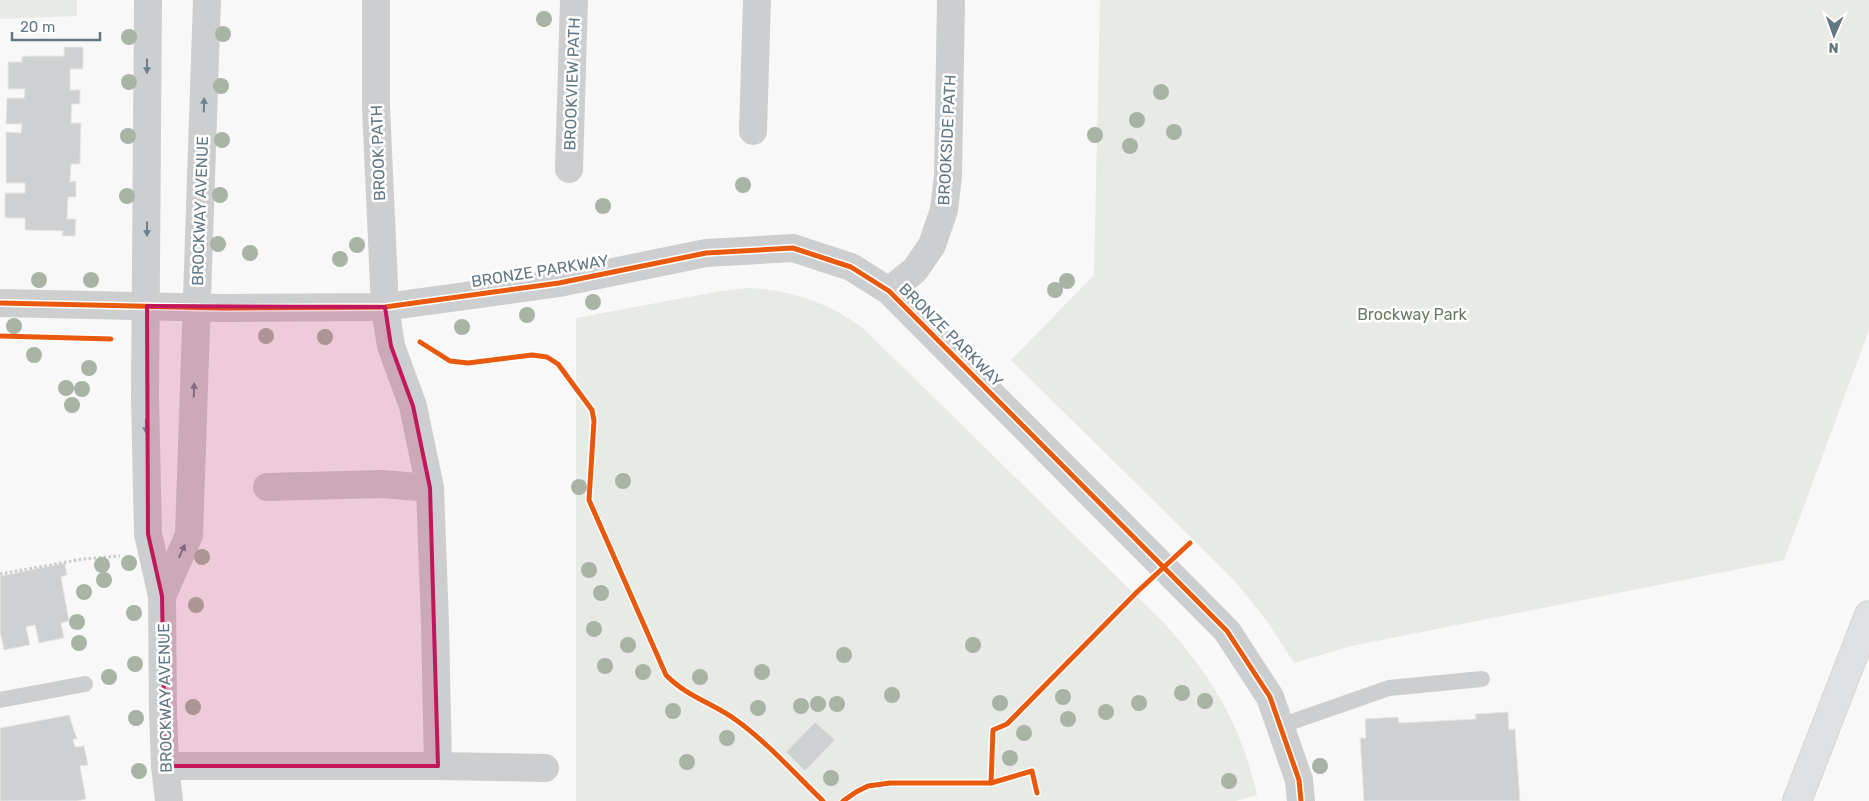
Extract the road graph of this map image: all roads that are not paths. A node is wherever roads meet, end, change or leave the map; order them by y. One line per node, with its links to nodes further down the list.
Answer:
1 (148, 0): 11 (street, BROCKWAY AVENUE, one-way to 11)
2 (208, 0): 13 (street, BROCKWAY AVENUE, one-way to 2)
3 (376, 0): 12 (street, BROOK PATH)
4 (574, 0): 8 (street, BROOKVIEW PATH)
5 (757, 0): 7 (street)
6 (951, 0): 9 (street, BROOKSIDE PATH)
7 (753, 132)
8 (569, 169)
9 (889, 290): 12 (street, BRONZE PARKWAY); 21 (street, BRONZE PARKWAY)
10 (0, 303): 11 (street, BRONZE PARKWAY)
11 (147, 306): 13 (street, BRONZE PARKWAY); 16 (street, BROCKWAY AVENUE, one-way to 16)
12 (385, 307): 13 (street, BRONZE PARKWAY); 15 (street, BROOK PATH)
13 (196, 308): 16 (street, BROCKWAY AVENUE, one-way to 13)
14 (267, 487): 15 (street)
15 (430, 488): 23 (street, BROOK PATH)
16 (162, 596): 22 (street, BROCKWAY AVENUE)
17 (1869, 615): 27 (main road)
18 (1482, 679): 21 (lane)
19 (85, 684): 20 (lane)
20 (0, 700)
21 (1280, 726): 26 (street, BRONZE PARKWAY)
22 (165, 766): 23 (street); 25 (street, BROCKWAY AVENUE)
23 (438, 766): 24 (street)
24 (545, 768)
25 (169, 801)
26 (1301, 801)
27 (1797, 801)

